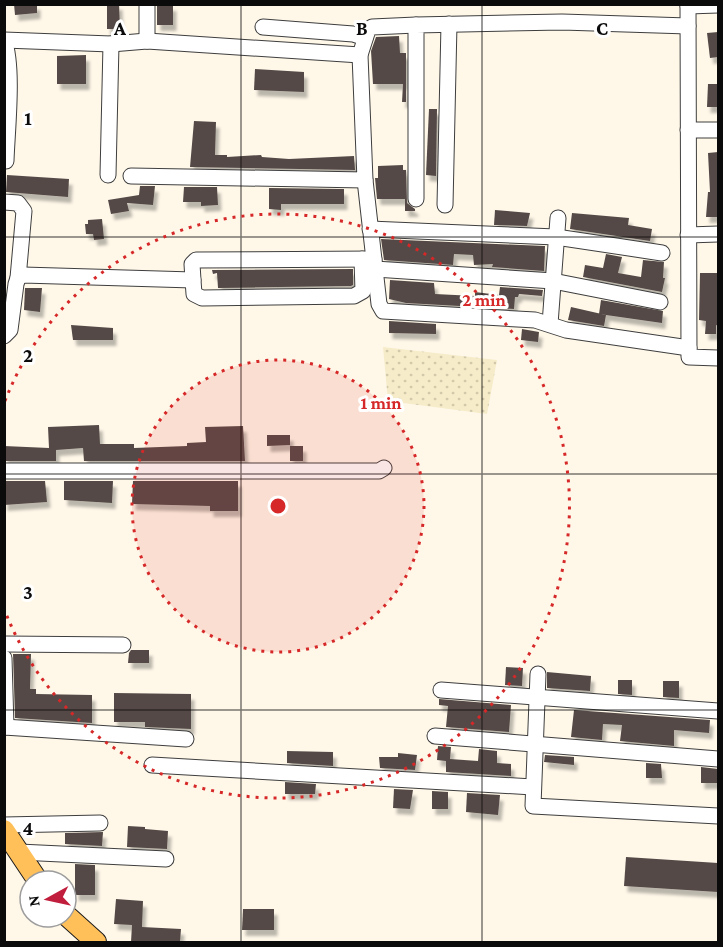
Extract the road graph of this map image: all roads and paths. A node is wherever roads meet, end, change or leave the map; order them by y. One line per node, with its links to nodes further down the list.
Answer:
1 (147, 4): 10 (street)
2 (688, 5): 3 (street); 6 (street)
3 (718, 5)
4 (449, 24): 5 (street); 6 (street); 21 (street)
5 (416, 25): 8 (street); 19 (street)
6 (688, 26): 13 (street)
7 (263, 27): 8 (street)
8 (365, 38): 12 (street)
9 (4, 40): 11 (street); 15 (street)
10 (147, 41): 11 (street); 12 (street)
11 (111, 44): 16 (street)
12 (360, 56): 18 (street)
13 (688, 130): 14 (street); 25 (street)
14 (718, 130)
15 (6, 161)
16 (108, 175)
17 (132, 176): 18 (street)
18 (365, 180): 23 (street)
19 (416, 199)
20 (4, 202): 29 (street)
21 (445, 205)
22 (558, 218): 26 (street)
23 (370, 229): 26 (street); 28 (street)
24 (718, 234): 25 (street)
25 (688, 235): 35 (street)
26 (556, 237): 27 (street); 31 (street)
27 (662, 253)
28 (370, 263): 30 (street); 30 (street); 31 (street); 33 (street)
29 (18, 278): 30 (street); 34 (street)
30 (193, 280)
31 (553, 281): 32 (street); 33 (street)
32 (660, 302)
33 (550, 324): 35 (street)
34 (4, 336)
35 (689, 348): 36 (street)
36 (718, 358)
37 (384, 468): 38 (street)
38 (4, 471)
39 (4, 644): 40 (street)
40 (123, 645)
41 (4, 658): 46 (street)
42 (538, 674): 44 (street)
43 (441, 690): 44 (street)
44 (537, 697): 45 (street); 49 (street)
45 (718, 711)
46 (5, 727): 48 (street)
47 (435, 736): 49 (street)
48 (186, 739)
49 (535, 743): 50 (street); 52 (street)
50 (718, 759)
51 (152, 765): 52 (street)
52 (534, 787): 53 (street)
53 (718, 816)
54 (100, 823): 55 (street)
55 (4, 827): 56 (main road)
56 (19, 852): 57 (street); 58 (main road)
57 (166, 859)
58 (30, 869)
59 (78, 926): 60 (main road)
60 (96, 942)

